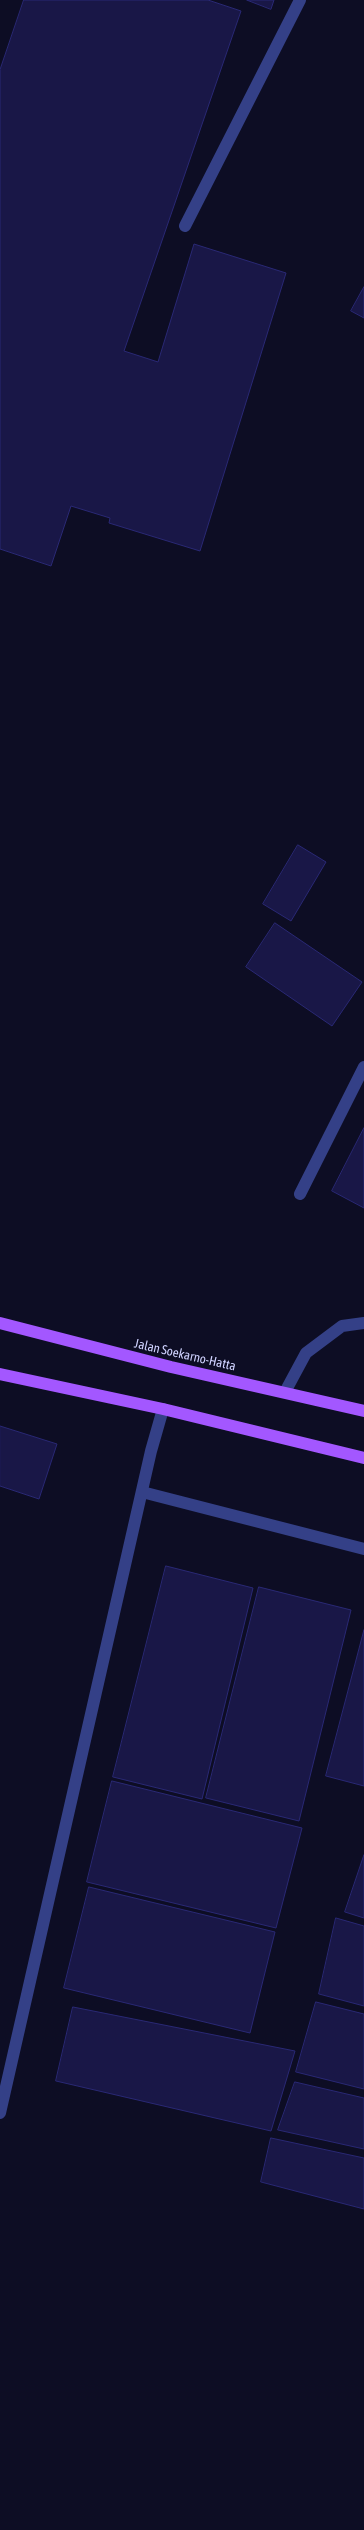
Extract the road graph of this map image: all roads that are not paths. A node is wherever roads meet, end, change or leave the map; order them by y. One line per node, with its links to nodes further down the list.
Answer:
1 (300, 0): 2 (lane)
2 (185, 226)
3 (364, 1067): 4 (lane)
4 (300, 1194)
5 (364, 1323): 8 (lane)
6 (0, 1324): 8 (main road, Jalan Soekarno-Hatta)
7 (0, 1374): 9 (main road)
8 (285, 1392): 10 (main road, Jalan Soekarno-Hatta)
9 (163, 1409): 11 (main road); 12 (lane)
10 (364, 1411)
11 (364, 1458)
12 (142, 1492): 13 (lane); 14 (lane)
13 (364, 1549)
14 (0, 2113)

